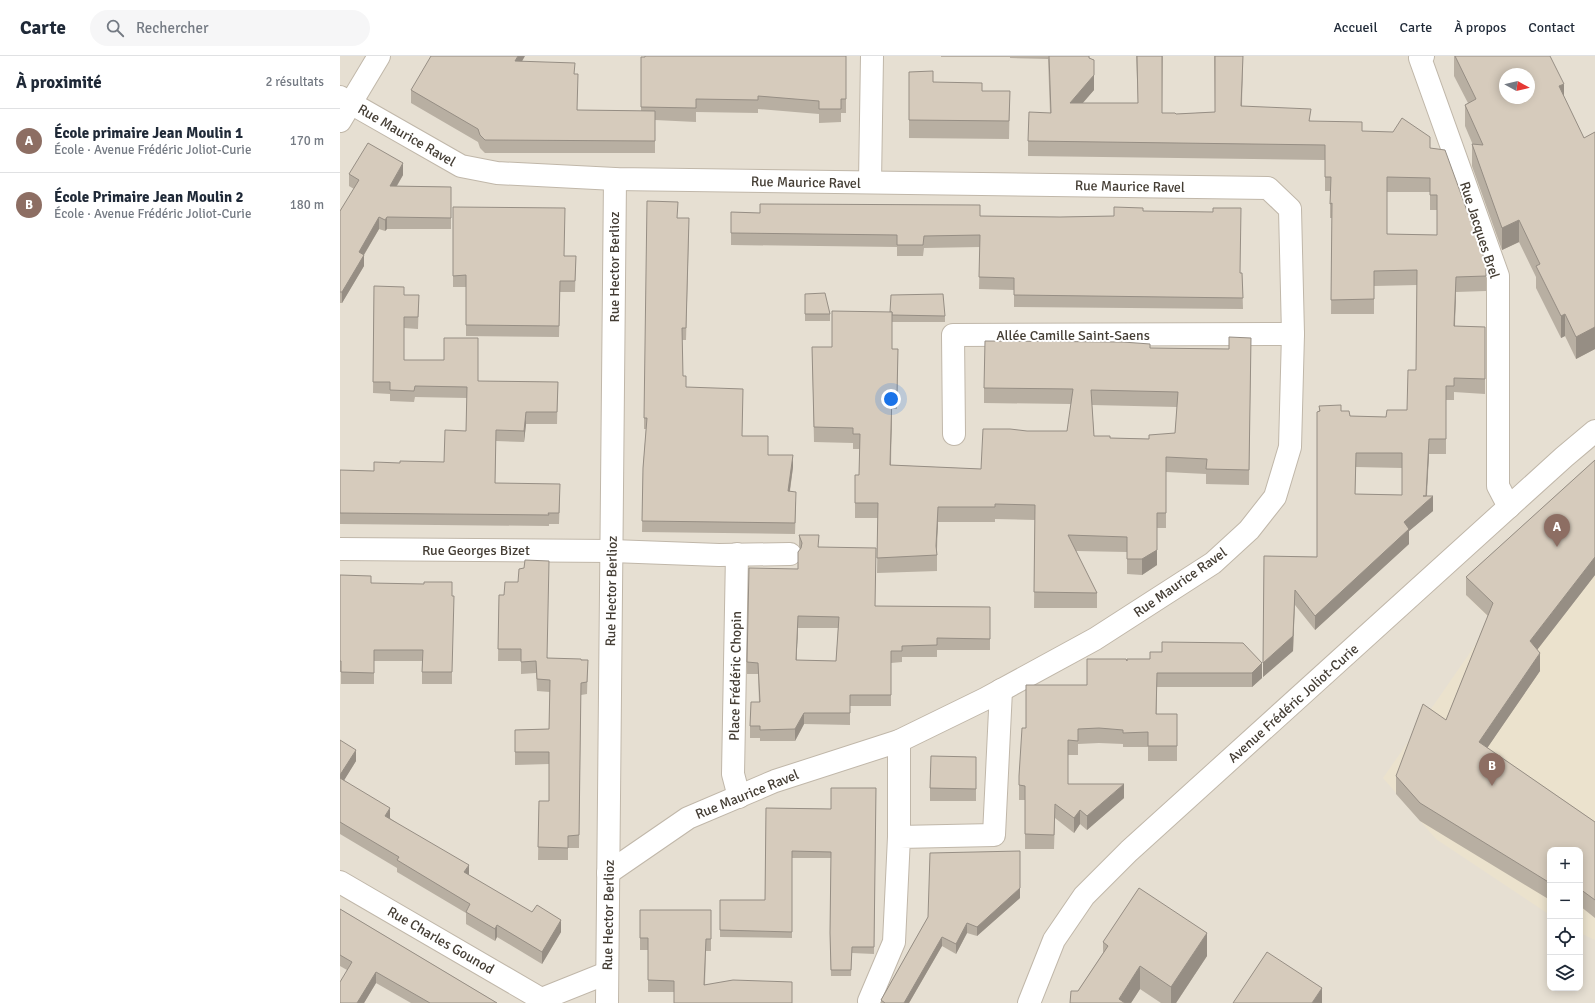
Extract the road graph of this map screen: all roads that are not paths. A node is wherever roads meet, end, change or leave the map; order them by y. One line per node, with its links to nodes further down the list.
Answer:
1 (379, 56): 4 (street)
2 (872, 56): 6 (street)
3 (1420, 57): 10 (street, Rue Jacques Brel)
4 (344, 107): 5 (street, Rue Maurice Ravel)
5 (615, 179): 6 (street, Rue Maurice Ravel); 12 (street, Rue Hector Berlioz)
6 (870, 182): 7 (street, Rue Maurice Ravel)
7 (1292, 334): 9 (street, Allée Camille Saint-Saens); 15 (street, Rue Maurice Ravel)
8 (1595, 432): 10 (street, Avenue Frédéric Joliot-Curie)
9 (954, 434)
10 (1509, 507): 25 (street, Avenue Frédéric Joliot-Curie)
11 (340, 549): 12 (street, Rue Georges Bizet)
12 (612, 551): 13 (street); 19 (street, Rue Hector Berlioz)
13 (737, 554): 14 (street); 17 (street, Place Frédéric Chopin)
14 (790, 554)
15 (1001, 690): 16 (street, Rue Maurice Ravel); 18 (street)
16 (899, 741): 17 (street, Rue Maurice Ravel); 18 (street)
17 (739, 797): 19 (street, Rue Maurice Ravel)
18 (898, 837): 23 (street)
19 (608, 873): 21 (street, Rue Hector Berlioz)
20 (340, 882): 22 (street, Rue Charles Gounod)
21 (607, 973): 22 (street, Rue Charles Gounod); 24 (street, Rue Hector Berlioz)
22 (545, 1001)
23 (868, 1001)
24 (607, 1003)
25 (1029, 1003)

